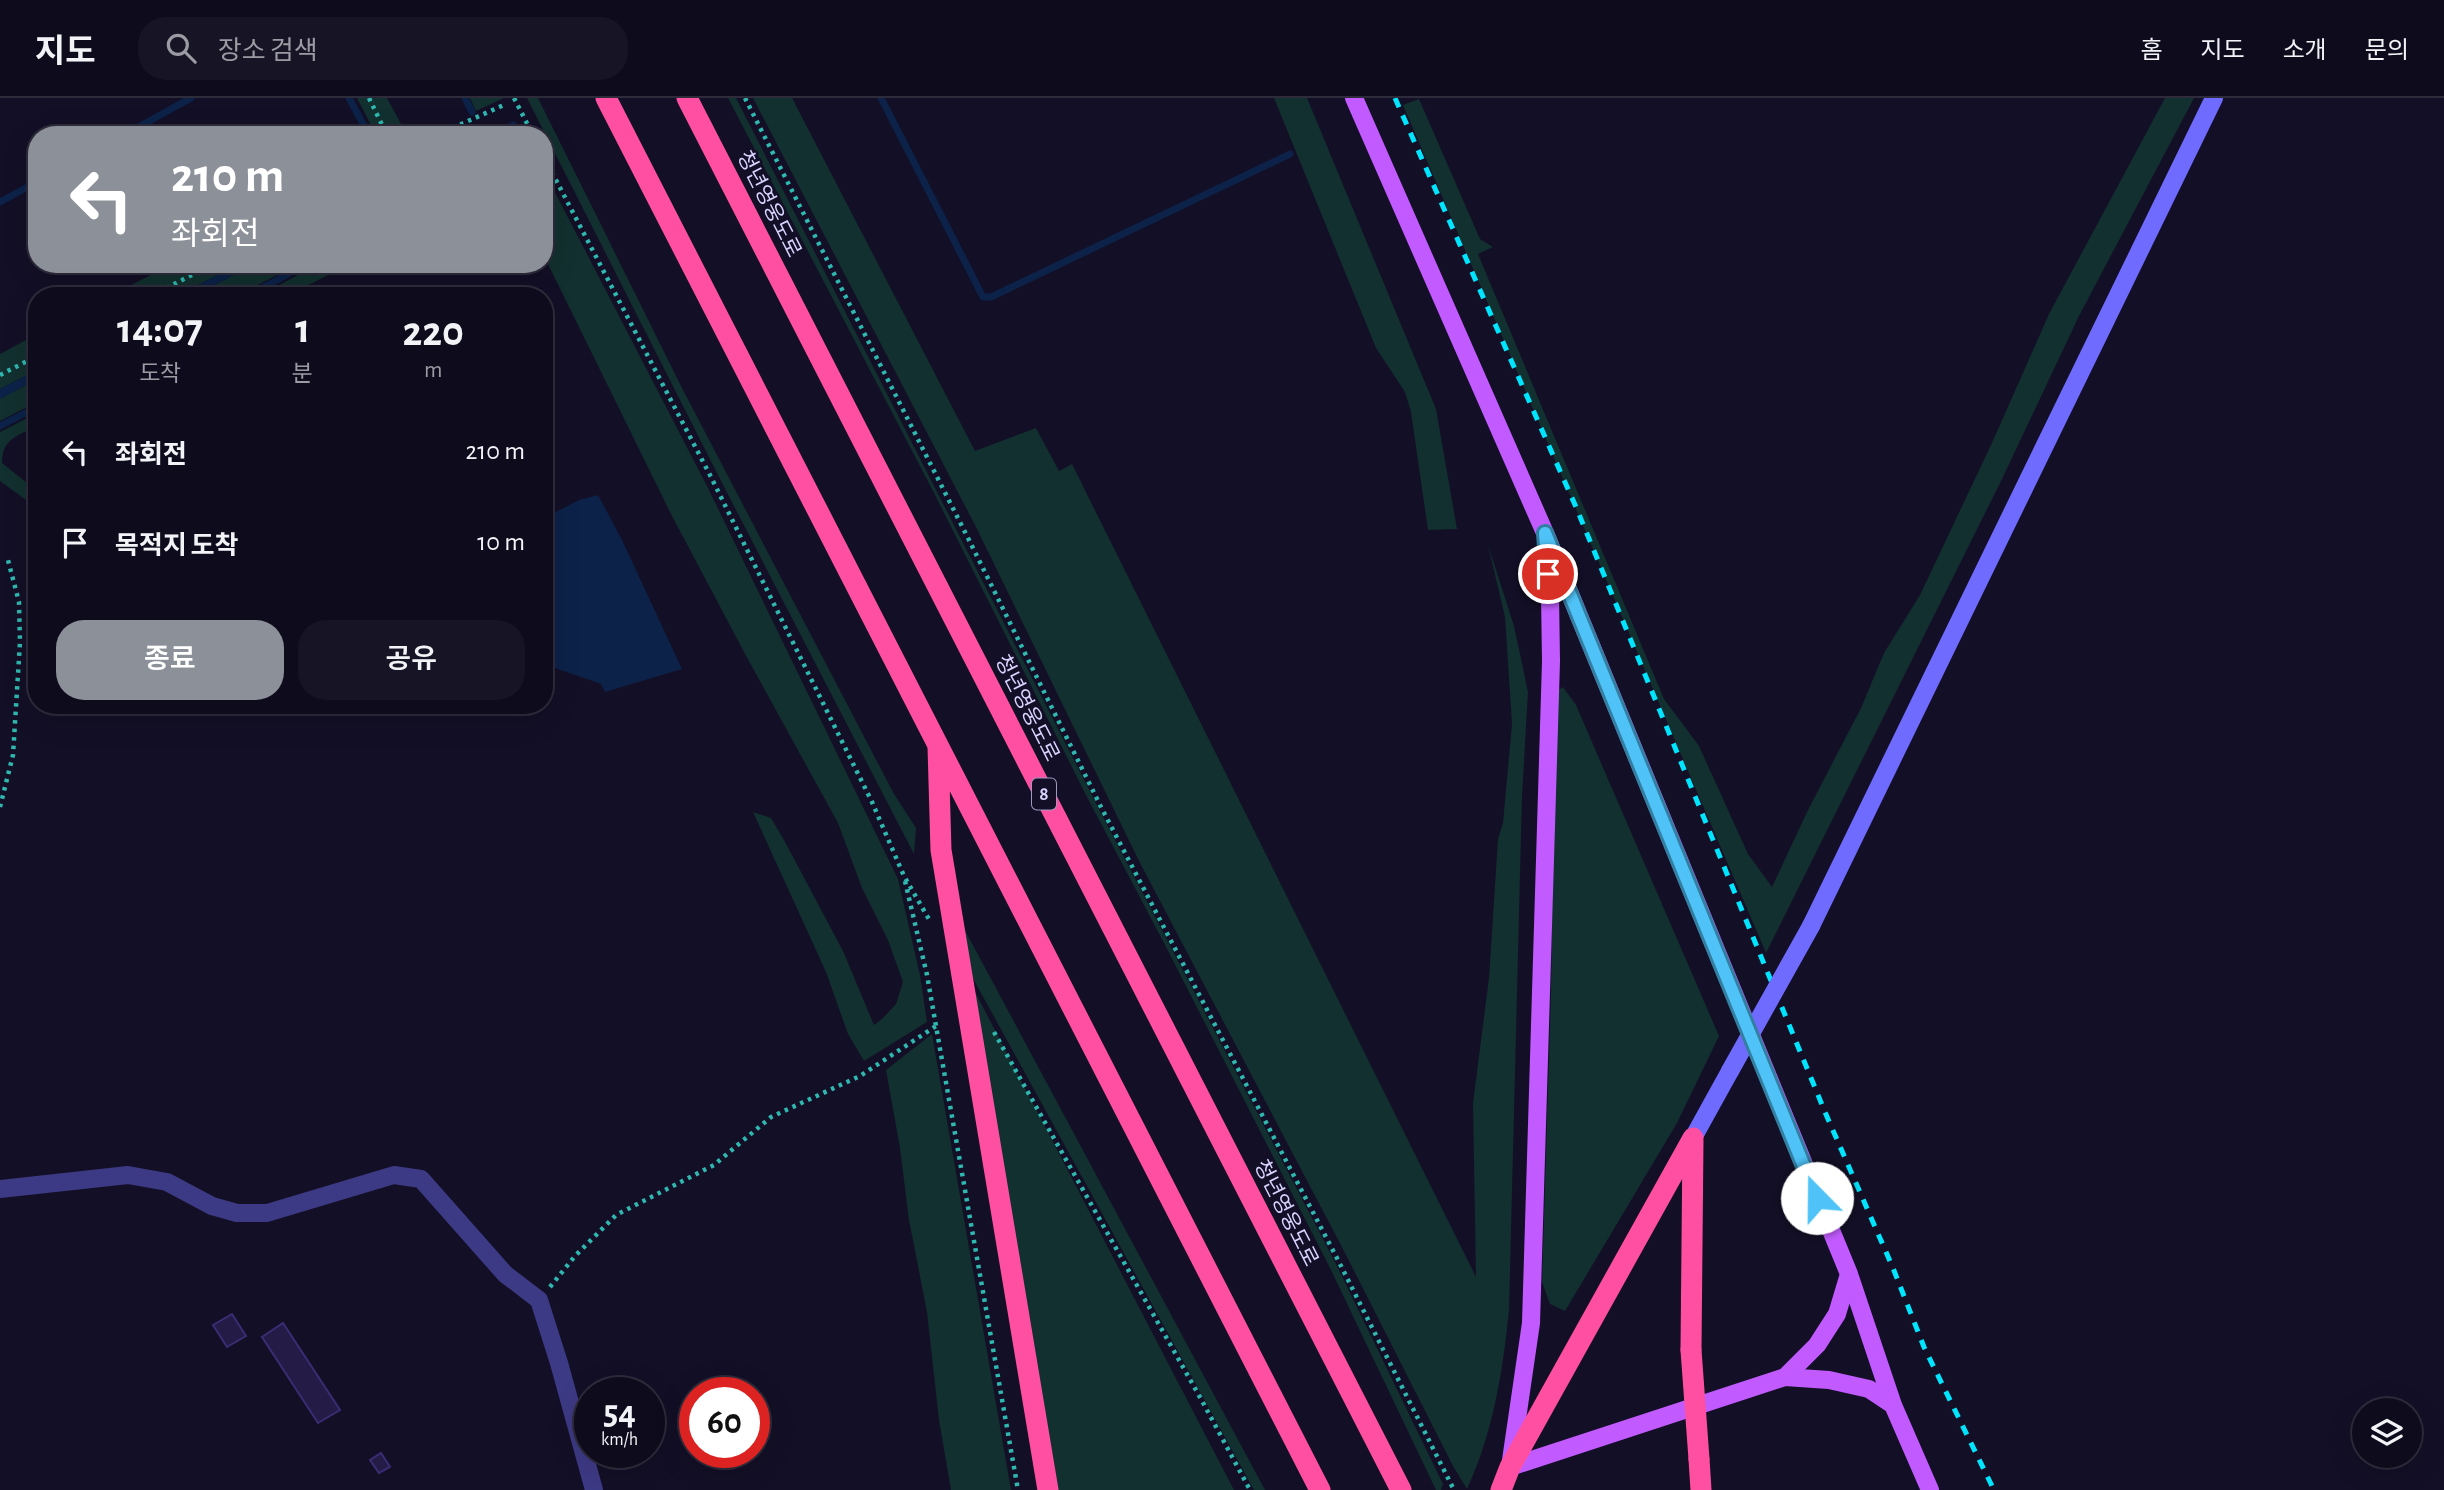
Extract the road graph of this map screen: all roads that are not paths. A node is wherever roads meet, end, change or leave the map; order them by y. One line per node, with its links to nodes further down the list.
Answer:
1 (606, 98): 6 (highway)
2 (687, 98): 16 (highway, 청년영웅도로 / 8)
3 (1354, 98): 5 (main road)
4 (2214, 98): 7 (main road, bridge)
5 (1545, 533): 9 (main road); 12 (main road)
6 (938, 742): 14 (highway); 15 (highway)
7 (1693, 1138): 12 (highway); 18 (highway, bridge)
8 (0, 1189): 13 (street)
9 (1849, 1274): 10 (main road); 11 (main road)
10 (1785, 1377): 11 (main road); 12 (main road)
11 (1893, 1405): 19 (main road)
12 (1510, 1467): 17 (highway)
13 (594, 1490)
14 (1048, 1490)
15 (1320, 1490)
16 (1401, 1490)
17 (1501, 1490)
18 (1701, 1490)
19 (1930, 1490)

